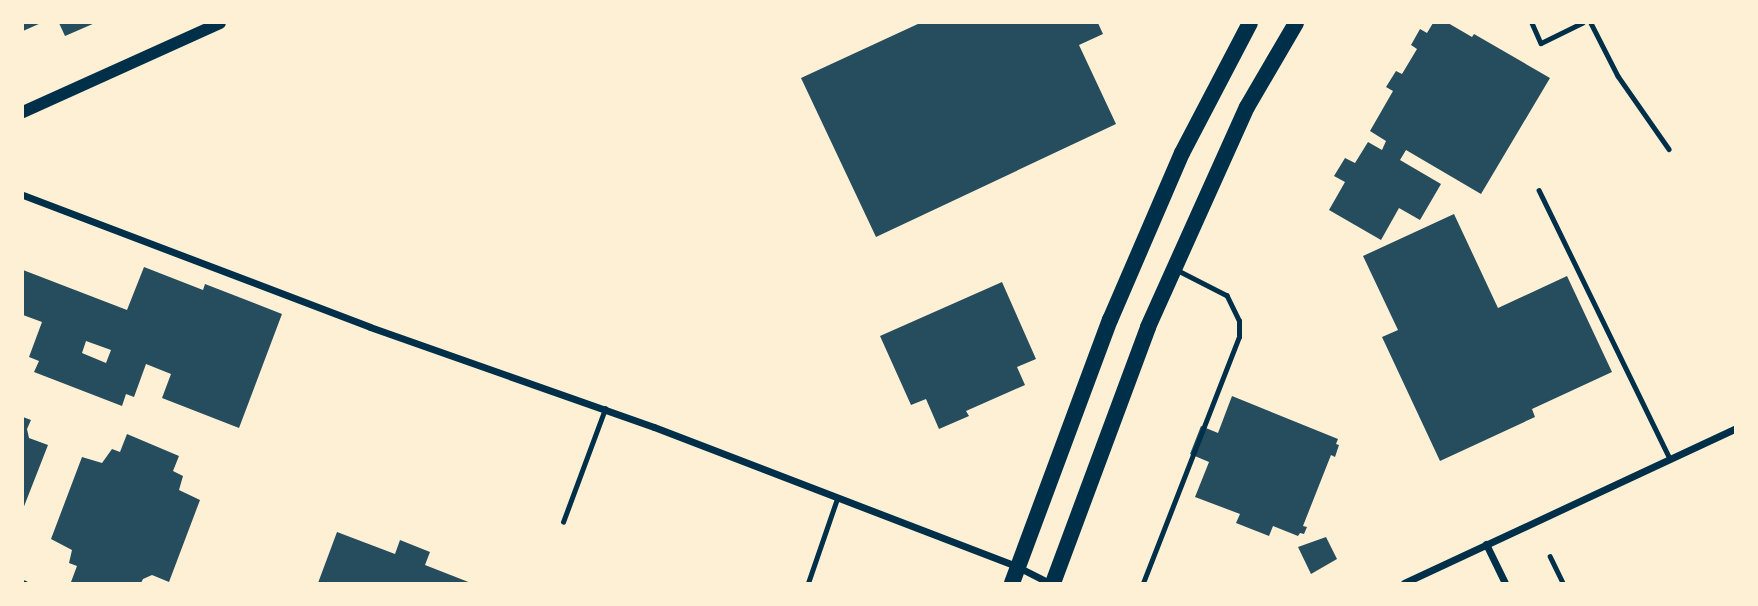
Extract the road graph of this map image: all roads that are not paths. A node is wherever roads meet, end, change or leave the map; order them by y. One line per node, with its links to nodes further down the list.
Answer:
1 (220, 23): 7 (street)
2 (1250, 23): 19 (main road)
3 (1296, 23): 11 (main road)
4 (1532, 23): 5 (lane)
5 (1581, 23)
6 (1591, 23): 8 (lane)
7 (23, 112)
8 (1669, 149)
9 (1539, 190): 14 (lane)
10 (23, 195): 12 (street)
11 (1173, 269): 22 (main road); 23 (lane)
12 (606, 409): 15 (street); 16 (lane)
13 (1735, 429): 14 (street)
14 (1670, 459): 17 (street)
15 (837, 499): 19 (street); 20 (lane)
16 (563, 522)
17 (1486, 544): 24 (street); 25 (street)
18 (1550, 556): 26 (lane)
19 (1018, 567): 21 (main road); 22 (street)
20 (808, 583)
21 (1012, 583)
22 (1051, 583)
23 (1143, 583)
24 (1404, 583)
25 (1505, 583)
26 (1563, 583)

